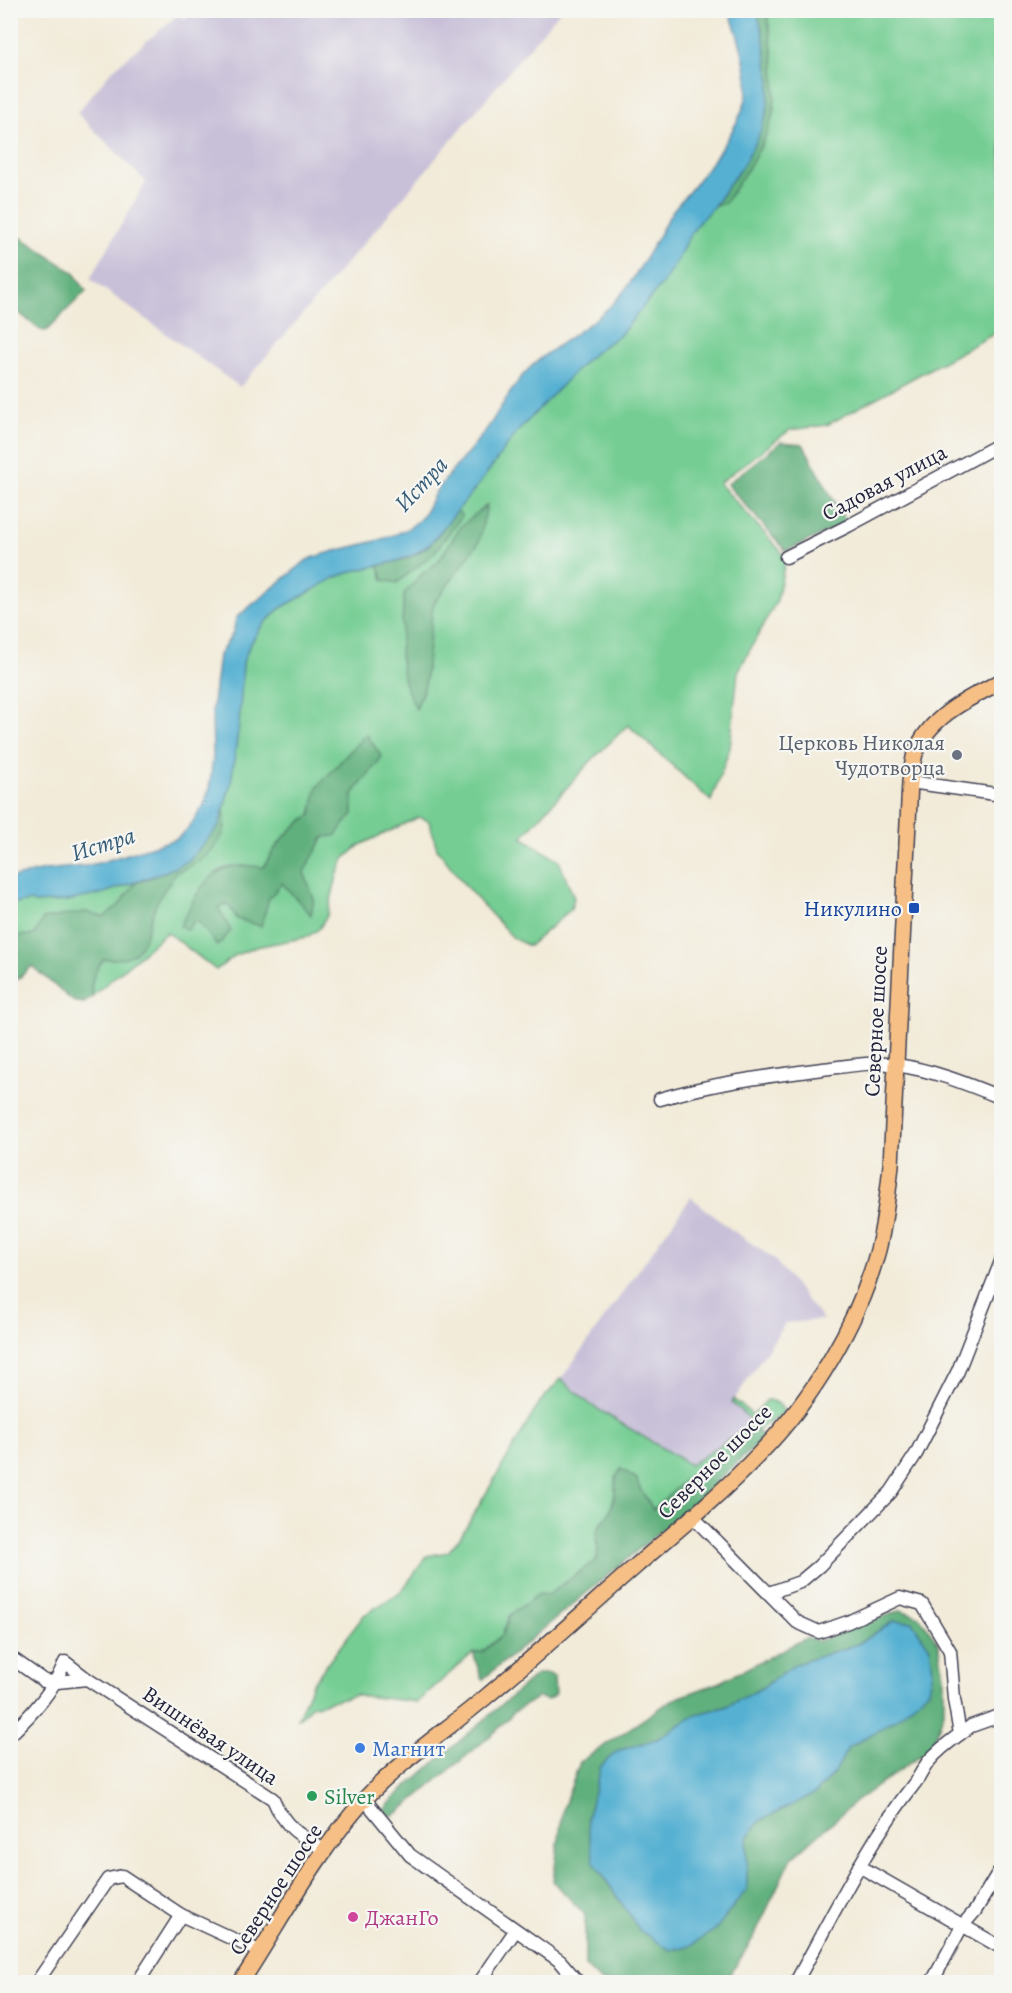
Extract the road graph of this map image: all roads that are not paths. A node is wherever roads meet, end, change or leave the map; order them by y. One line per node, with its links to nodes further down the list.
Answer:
1 (1002, 443): 2 (street, Садовая улица)
2 (786, 556)
3 (1002, 681): 4 (main road, Северное шоссе)
4 (910, 782): 5 (street); 6 (main road, Северное шоссе)
5 (1002, 795)
6 (895, 1064): 7 (street); 8 (street); 10 (main road, Северное шоссе)
7 (1002, 1098)
8 (660, 1099)
9 (1002, 1259): 11 (street)
10 (693, 1517): 11 (street); 18 (main road, Северное шоссе)
11 (769, 1593): 16 (street)
12 (10, 1658): 14 (street)
13 (87, 1679): 14 (street); 14 (street, Вишнёвая улица); 19 (street, Вишнёвая улица)
14 (57, 1682): 17 (street)
15 (1002, 1715): 16 (street)
16 (960, 1734): 20 (street)
17 (10, 1735)
18 (365, 1800): 19 (main road, Северное шоссе); 24 (street)
19 (325, 1850): 26 (main road, Северное шоссе)
20 (859, 1866): 23 (street); 32 (street)
21 (1002, 1871): 23 (street)
22 (182, 1915): 26 (street); 28 (street); 29 (street)
23 (962, 1926): 25 (street); 33 (street)
24 (515, 1931): 27 (street); 31 (street)
25 (1002, 1948)
26 (261, 1952): 30 (main road, Северное шоссе)
27 (485, 1980)
28 (37, 1983)
29 (138, 1983)
30 (241, 1983)
31 (578, 1983)
32 (796, 1983)
33 (932, 1983)

